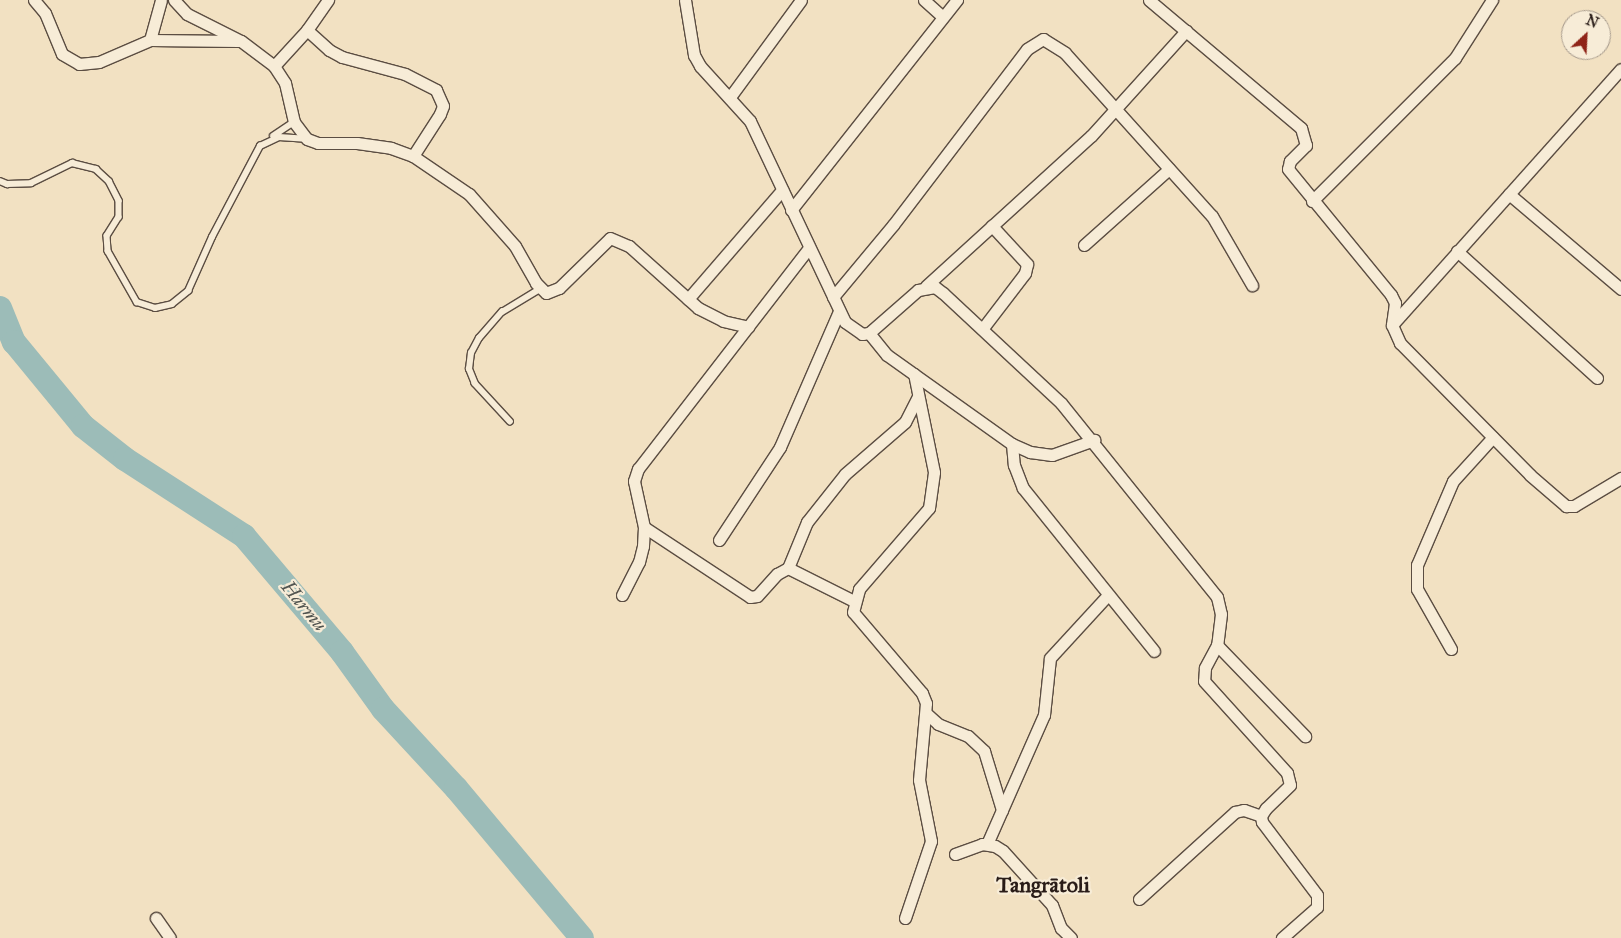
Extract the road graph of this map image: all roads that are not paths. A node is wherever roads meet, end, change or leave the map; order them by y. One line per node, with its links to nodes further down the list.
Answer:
1 (34, 0): 14 (street)
2 (161, 0): 14 (street)
3 (174, 0): 15 (street)
4 (328, 0): 12 (street)
5 (685, 0): 18 (street)
6 (801, 0): 18 (street)
7 (924, 0): 11 (street)
8 (957, 0): 11 (street)
9 (1149, 0): 13 (street)
10 (1492, 0): 28 (street)
11 (942, 17): 29 (street)
12 (307, 30): 16 (street); 23 (street)
13 (1186, 31): 19 (street); 28 (street)
14 (150, 40): 15 (street)
15 (241, 42): 16 (street)
16 (274, 66): 20 (street)
17 (1621, 69): 27 (street)
18 (730, 97): 26 (street)
19 (1114, 112): 24 (street); 30 (street); 38 (street)
20 (294, 122): 21 (lane); 22 (street)
21 (270, 139): 22 (lane); 25 (lane)
22 (307, 139): 23 (street)
23 (413, 156): 36 (street)
24 (1169, 169): 31 (street); 34 (street)
25 (0, 181)
26 (782, 190): 29 (street); 39 (street)
27 (1509, 194): 33 (street); 37 (street)
28 (1312, 201): 41 (street)
29 (791, 210): 32 (street)
30 (992, 226): 35 (street); 43 (street)
31 (1084, 245)
32 (808, 248): 38 (street); 42 (street)
33 (1458, 251): 41 (street); 46 (street)
34 (1252, 285)
35 (926, 286): 43 (street); 44 (street)
36 (540, 289): 39 (street); 48 (lane)
37 (1621, 289)
38 (833, 298): 40 (street)
39 (688, 299): 42 (street)
40 (839, 311): 44 (street); 54 (street)
41 (1392, 325): 49 (street)
42 (748, 327): 53 (street)
43 (983, 328): 50 (street)
44 (869, 333): 45 (street)
45 (914, 374): 47 (street); 51 (street)
46 (1597, 378)
47 (918, 397): 55 (street); 58 (street)
48 (510, 422)
49 (1492, 437): 52 (street); 60 (street)
50 (1094, 440): 51 (street); 59 (street)
51 (1012, 444): 57 (street)
52 (1621, 478)
53 (644, 527): 55 (street); 56 (street)
54 (719, 540)
55 (788, 568): 58 (street)
56 (622, 595)
57 (1108, 595): 61 (street); 64 (street)
58 (854, 601): 62 (street)
59 (1217, 645): 63 (street); 65 (street)
60 (1451, 649)
61 (1154, 651)
62 (926, 714): 64 (street); 70 (street)
63 (1305, 736)
64 (1002, 810): 66 (street)
65 (1261, 816): 68 (street); 73 (street)
66 (987, 844): 67 (street); 72 (street)
67 (955, 854)
68 (1139, 899)
69 (156, 918): 71 (street)
70 (905, 918)
71 (170, 938)
72 (1071, 938)
73 (1282, 938)

